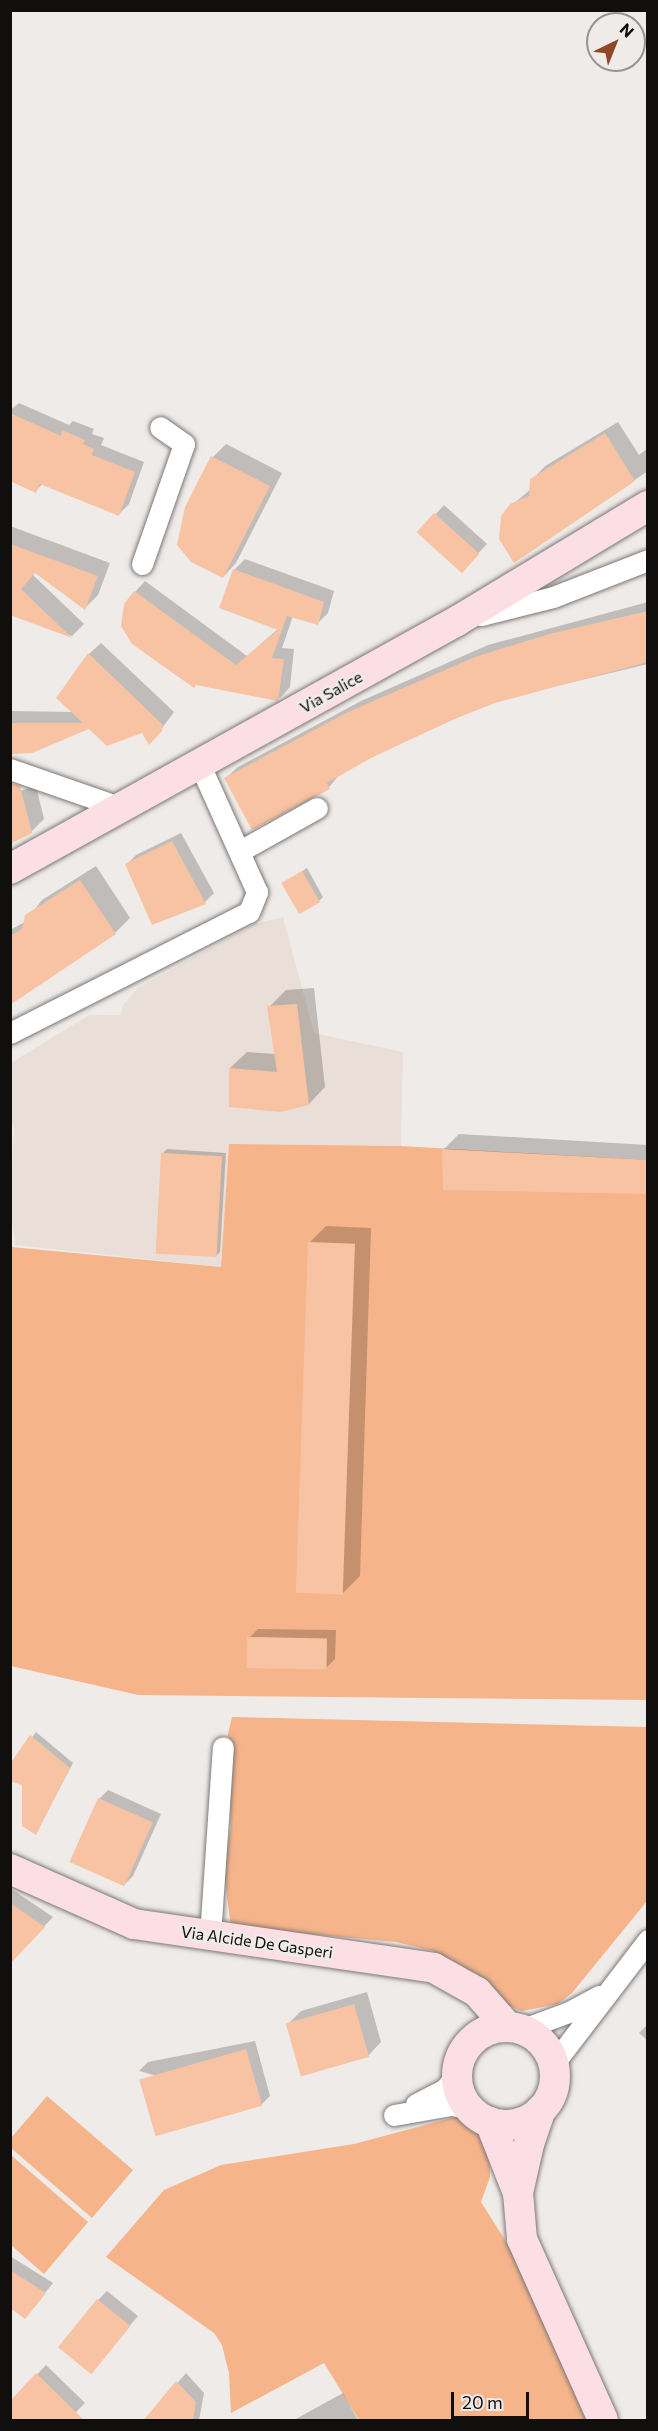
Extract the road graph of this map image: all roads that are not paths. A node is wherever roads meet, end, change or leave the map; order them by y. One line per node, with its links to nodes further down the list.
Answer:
1 (160, 426): 4 (street)
2 (648, 506): 5 (main road, Via Salice)
3 (648, 560): 5 (street)
4 (142, 564)
5 (457, 621): 6 (main road, Via Salice)
6 (200, 765): 8 (main road, Via Salice); 10 (street)
7 (10, 769): 8 (street)
8 (122, 808): 11 (main road, Via Salice)
9 (317, 808): 10 (street)
10 (240, 851): 12 (street)
11 (10, 869)
12 (10, 1033)
13 (223, 1747): 15 (street)
14 (10, 1869): 15 (main road, Via Alcide De Gasperi)
15 (210, 1936): 17 (main road, Via Alcide De Gasperi)
16 (648, 1940): 18 (street)
17 (434, 1968): 19 (main road, Via Alcide De Gasperi); 20 (main road)
18 (605, 1993): 19 (street); 21 (street)
19 (515, 2027): 20 (main road); 21 (main road)
20 (478, 2035): 22 (main road)
21 (554, 2063): 23 (main road)
22 (456, 2076): 24 (main road); 24 (street)
23 (541, 2110): 24 (main road); 25 (main road)
24 (479, 2115): 25 (main road)
25 (518, 2193): 26 (main road)
26 (603, 2421)

